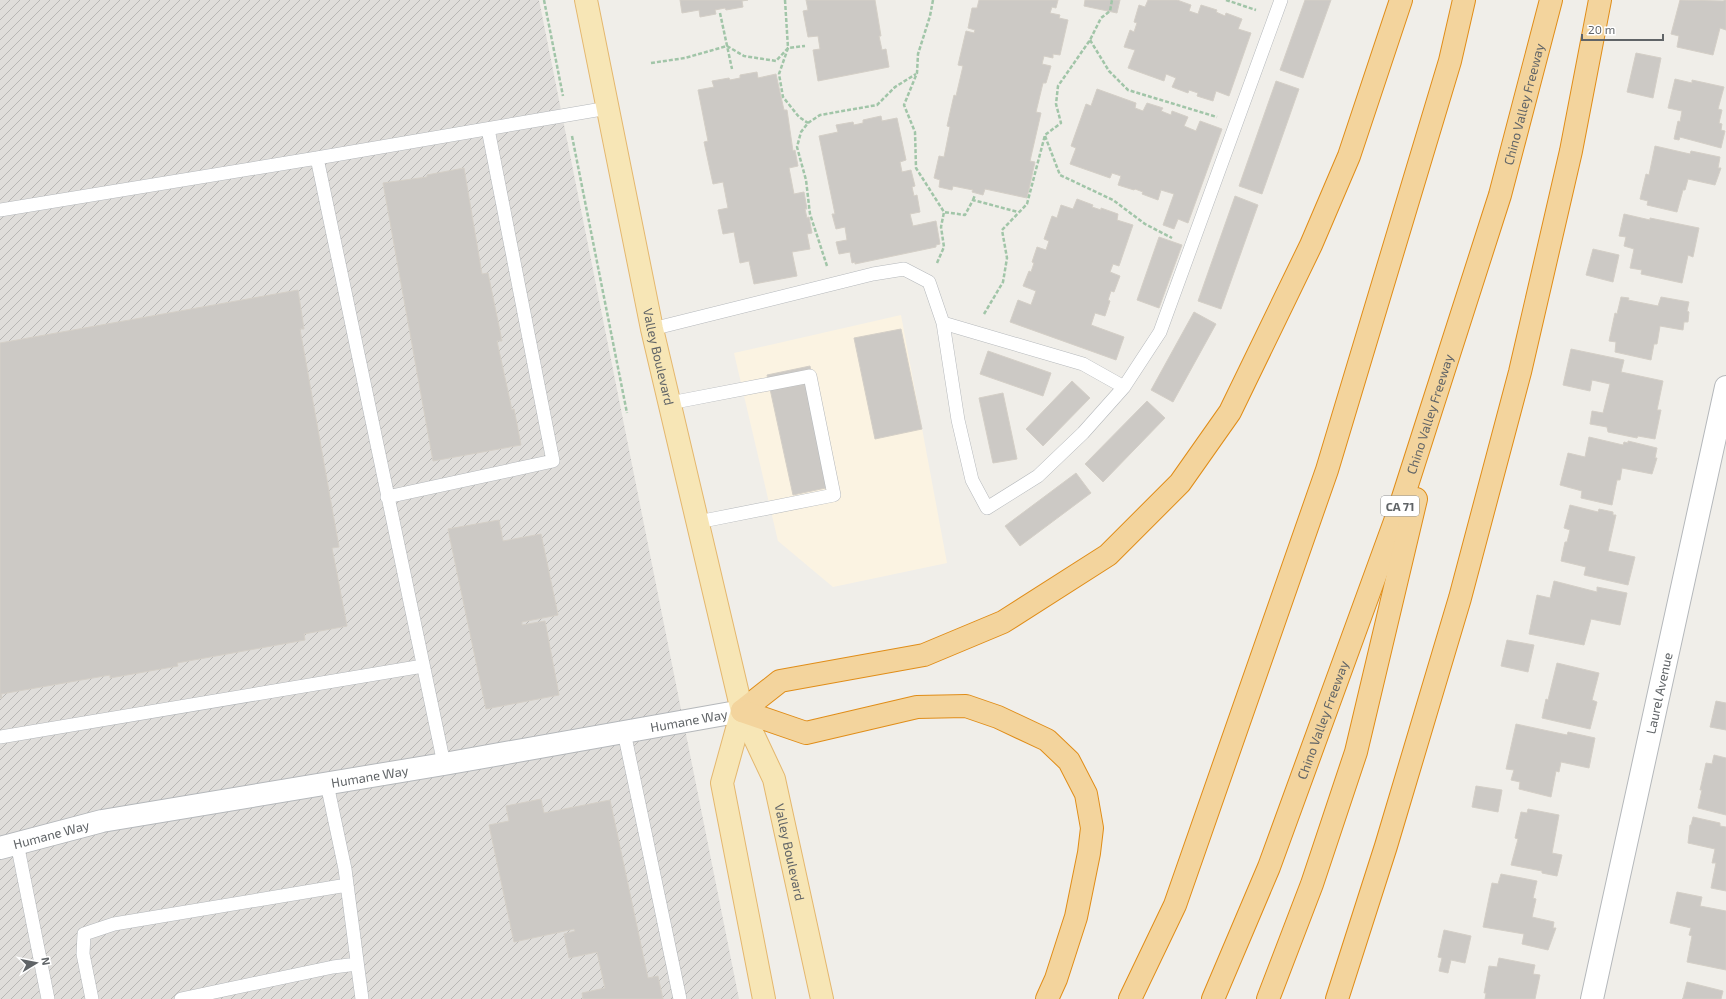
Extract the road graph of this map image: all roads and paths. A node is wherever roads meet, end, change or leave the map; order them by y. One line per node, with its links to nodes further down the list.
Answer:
1 (544, 0): 22 (path)
2 (586, 0): 21 (main road, Valley Boulevard)
3 (785, 0): 17 (path)
4 (933, 0): 20 (path)
5 (1112, 0): 14 (path)
6 (1226, 0): 13 (path)
7 (1281, 0): 13 (lane)
8 (1401, 0): 47 (highway)
9 (1464, 0): 63 (highway)
10 (1551, 0): 39 (highway, Chino Valley Freeway / CA 71)
11 (1600, 0): 66 (highway)
12 (720, 13): 15 (path)
13 (1275, 16): 24 (lane)
14 (1090, 40): 24 (path); 26 (path)
15 (727, 46): 17 (path); 18 (path); 19 (path)
16 (806, 46): 17 (path)
17 (788, 48): 23 (path)
18 (651, 62)
19 (732, 69)
20 (917, 73): 23 (path); 31 (path)
21 (608, 108): 22 (lane); 37 (main road, Valley Boulevard)
22 (567, 115): 25 (lane); 43 (path)
23 (808, 123): 35 (path)
24 (1236, 124): 33 (lane)
25 (488, 129): 27 (lane); 44 (lane)
26 (1044, 135): 32 (path); 33 (path)
27 (317, 158): 30 (lane); 44 (lane)
28 (975, 195): 29 (path)
29 (973, 200): 31 (path); 32 (path)
30 (0, 210)
31 (944, 212): 34 (path)
32 (1019, 212): 38 (path)
33 (1192, 244): 40 (lane)
34 (929, 282): 35 (lane); 36 (lane)
35 (832, 284): 37 (lane)
36 (943, 323): 38 (lane); 40 (lane)
37 (652, 329): 42 (main road, Valley Boulevard)
38 (974, 332): 40 (lane)
39 (1453, 344): 64 (highway, Chino Valley Freeway / CA 71); 65 (highway)
40 (1124, 386)
41 (1726, 387): 67 (street, Laurel Avenue)
42 (670, 403): 45 (main road, Valley Boulevard); 45 (lane)
43 (627, 414)
44 (387, 497): 46 (lane)
45 (698, 522): 47 (main road, Valley Boulevard)
46 (423, 666): 49 (lane); 50 (lane)
47 (742, 712): 48 (street, Humane Way); 60 (main road, Valley Boulevard); 61 (main road, Valley Boulevard); 62 (highway)
48 (624, 732): 50 (street, Humane Way); 59 (lane)
49 (0, 737)
50 (444, 764): 51 (street, Humane Way)
51 (327, 784): 52 (street, Humane Way); 53 (lane)
52 (9, 845): 55 (lane)
53 (347, 885): 54 (lane); 56 (lane)
54 (357, 964): 57 (lane); 58 (lane)
55 (48, 999)
56 (92, 999)
57 (181, 999)
58 (362, 999)
59 (680, 999)
60 (764, 999)
61 (822, 999)
62 (1047, 999)
63 (1130, 999)
64 (1213, 999)
65 (1268, 999)
66 (1338, 999)
67 (1592, 999)

